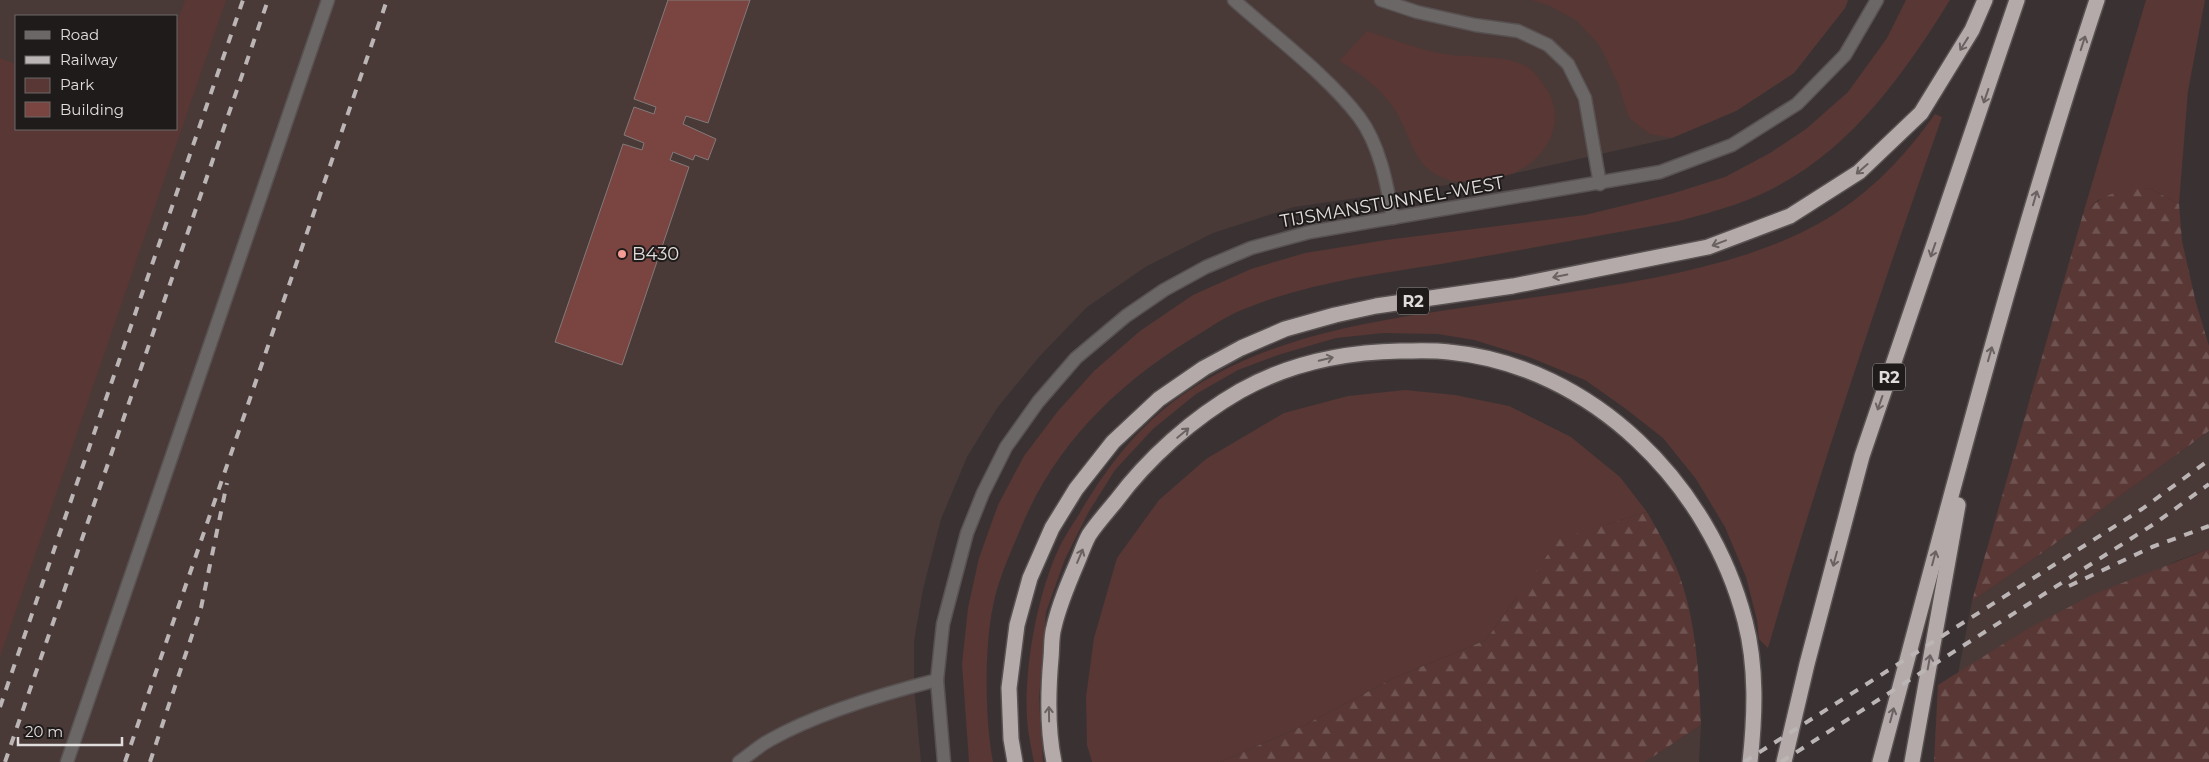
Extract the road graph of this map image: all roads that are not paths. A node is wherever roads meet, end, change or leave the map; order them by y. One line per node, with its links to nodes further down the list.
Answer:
1 (328, 0): 12 (street)
2 (1234, 0): 9 (street)
3 (1381, 0): 8 (street)
4 (1877, 0): 8 (street, TIJSMANSTUNNEL-WEST)
5 (1985, 0): 15 (highway, R2, one-way to 15)
6 (2017, 0): 18 (highway, R2, one-way to 18)
7 (2097, 0): 10 (highway, one-way to 7)
8 (1600, 184): 9 (street, TIJSMANSTUNNEL-WEST)
9 (1393, 218): 11 (street, TIJSMANSTUNNEL-WEST)
10 (1976, 401): 19 (highway, one-way to 10); 20 (highway, one-way to 10)
11 (937, 680): 13 (street); 14 (street, TIJSMANSTUNNEL-WEST)
12 (67, 762)
13 (739, 762)
14 (944, 762)
15 (1015, 762)
16 (1054, 762): 17 (highway, one-way to 17)
17 (1750, 762)
18 (1784, 762)
19 (1880, 762)
20 (1912, 762)

